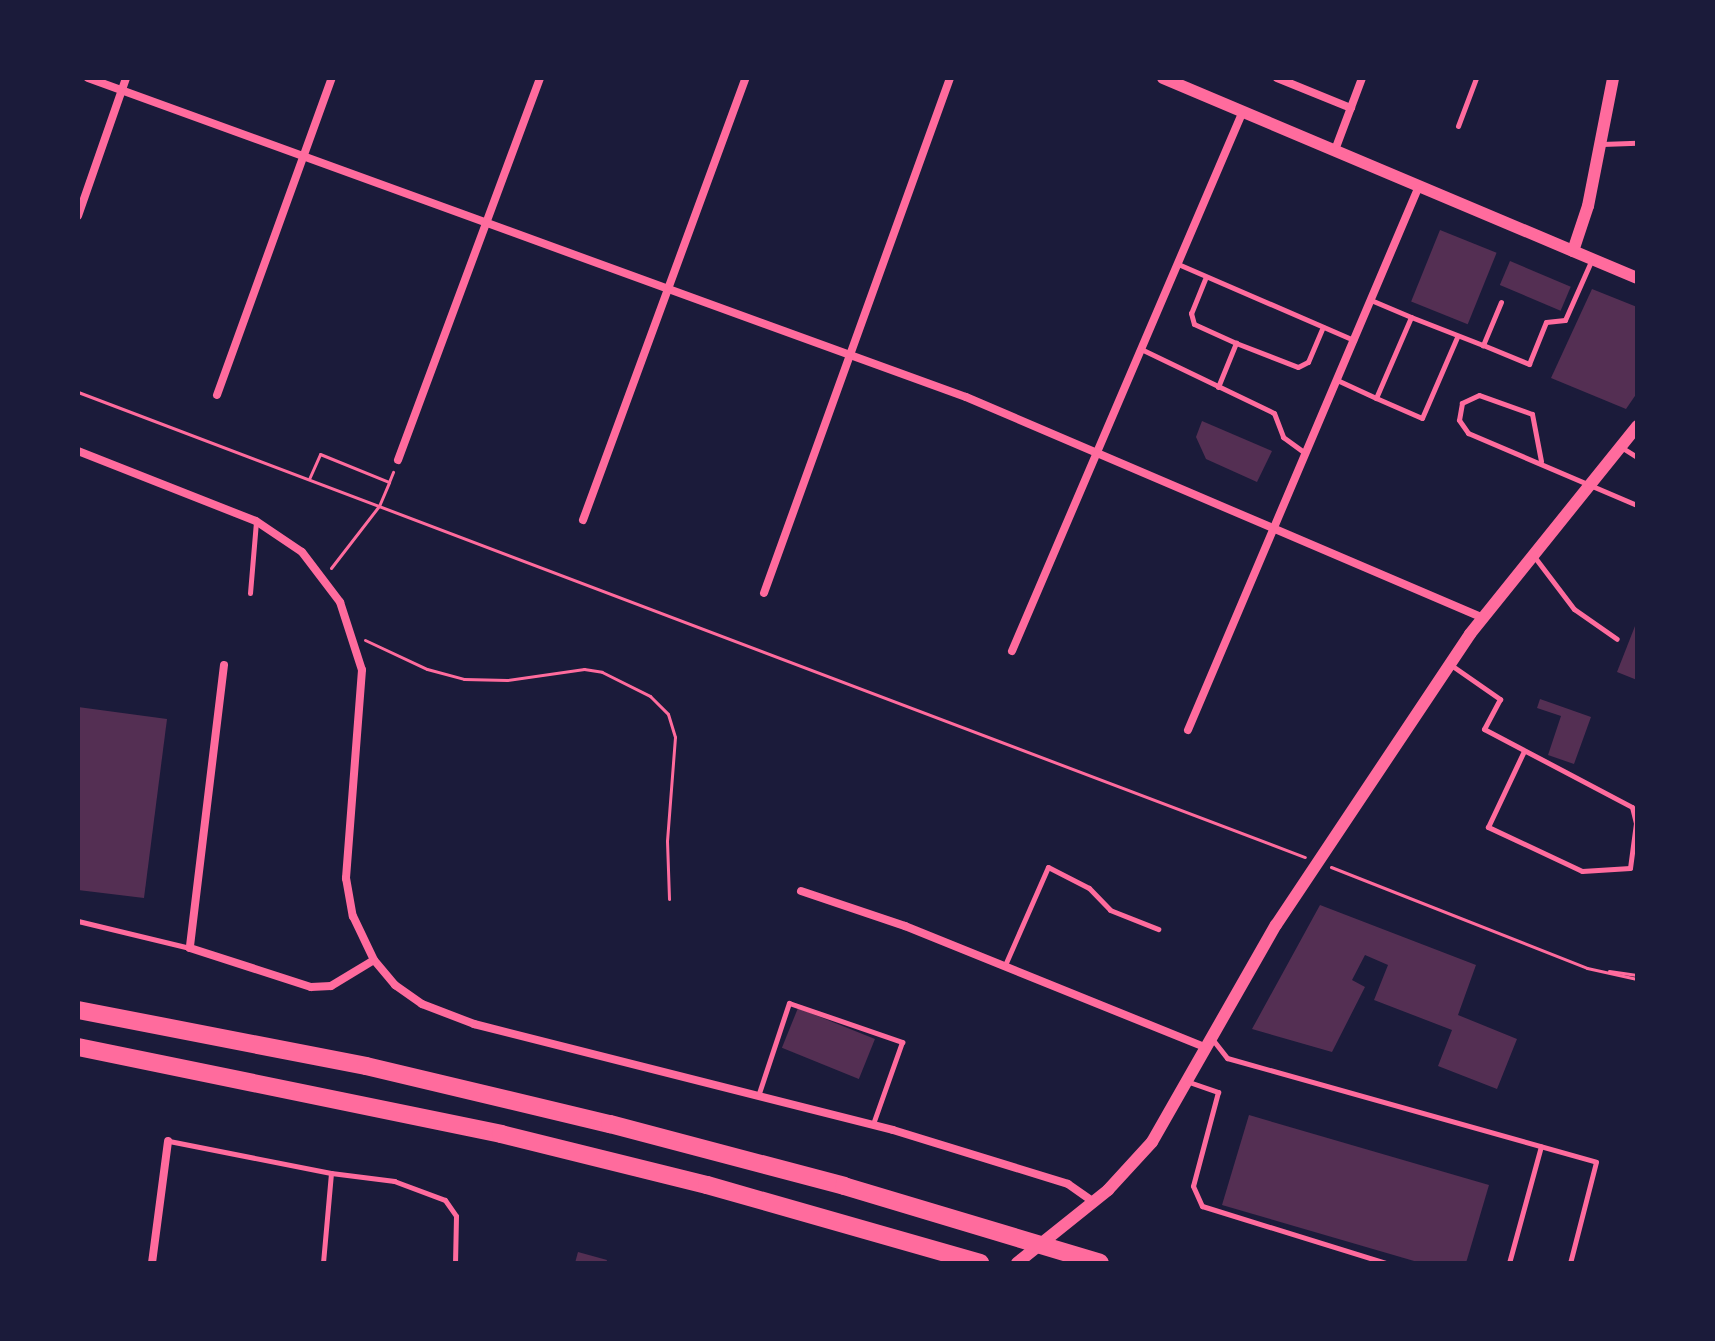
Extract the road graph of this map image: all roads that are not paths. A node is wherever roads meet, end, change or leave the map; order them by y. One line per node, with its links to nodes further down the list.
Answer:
1 (88, 78): 12 (street)
2 (126, 78): 12 (street)
3 (332, 78): 19 (street)
4 (540, 78): 22 (street)
5 (746, 78): 28 (street)
6 (950, 78): 38 (street)
7 (1163, 78): 14 (street)
8 (1277, 78): 13 (street)
9 (1362, 78): 13 (street)
10 (1476, 78): 15 (lane)
11 (1613, 78): 17 (street)
12 (122, 90): 19 (street); 21 (street)
13 (1351, 108): 18 (street)
14 (1243, 111): 18 (street); 25 (street)
15 (1458, 126)
16 (1637, 143): 17 (lane)
17 (1601, 144): 23 (street)
18 (1335, 150): 20 (street)
19 (303, 156): 22 (street); 41 (street)
20 (1419, 186): 23 (street); 29 (street)
21 (78, 216)
22 (487, 223): 28 (street); 49 (street)
23 (1573, 251): 24 (street)
24 (1593, 259): 26 (street); 36 (lane)
25 (1177, 264): 27 (lane); 37 (street)
26 (1637, 276)
27 (1205, 279): 32 (lane); 35 (lane)
28 (667, 288): 38 (street); 53 (street)
29 (1371, 300): 31 (lane); 34 (street)
30 (1501, 302): 36 (lane)
31 (1411, 317): 33 (lane); 42 (lane)
32 (1323, 327): 34 (lane); 35 (lane)
33 (1457, 337): 36 (lane); 42 (lane)
34 (1354, 340): 39 (street)
35 (1236, 343): 40 (lane)
36 (1483, 345)
37 (1143, 350): 40 (lane); 46 (street)
38 (849, 354): 46 (street); 58 (street)
39 (1337, 380): 42 (lane); 47 (street)
40 (1218, 387): 47 (lane)
41 (217, 395)
42 (1376, 398)
43 (1637, 426): 44 (street)
44 (1621, 446): 48 (lane); 51 (street)
45 (78, 451): 54 (street)
46 (1100, 453): 55 (street); 61 (street)
47 (1305, 453): 55 (street)
48 (1637, 457)
49 (398, 460)
50 (1541, 461): 50 (lane); 51 (lane)
51 (1589, 484): 52 (lane); 56 (street)
52 (1637, 505)
53 (583, 520)
54 (256, 521): 57 (lane); 70 (street)
55 (1274, 527): 59 (street); 64 (street)
56 (1532, 554): 59 (street); 60 (lane)
57 (250, 593)
58 (764, 593)
59 (1481, 617): 62 (street)
60 (1617, 639)
61 (1012, 651)
62 (1450, 664): 65 (lane); 75 (street)
63 (224, 665): 69 (street)
64 (1188, 730)
65 (1524, 751): 65 (lane)
66 (801, 891): 71 (street)
67 (78, 921): 69 (lane)
68 (1158, 929): 71 (lane)
69 (190, 948): 70 (street)
70 (374, 960): 78 (street)
71 (1005, 965): 75 (street)
72 (78, 1002): 74 (highway)
73 (78, 1010): 74 (highway)
74 (140, 1020): 89 (highway)
75 (1210, 1044): 77 (street); 81 (lane)
76 (78, 1047): 87 (highway)
77 (1189, 1082): 83 (street); 90 (lane)
78 (759, 1093): 79 (street); 79 (lane)
79 (873, 1124): 83 (street)
80 (168, 1141): 82 (lane); 84 (street)
81 (1541, 1146): 91 (lane); 92 (lane)
82 (331, 1173): 85 (lane); 86 (lane)
83 (1089, 1206): 88 (street)
84 (152, 1263)
85 (323, 1263)
86 (455, 1263)
87 (980, 1263)
88 (1017, 1263)
89 (1100, 1263)
90 (1386, 1263)
91 (1509, 1263)
92 (1570, 1263)

